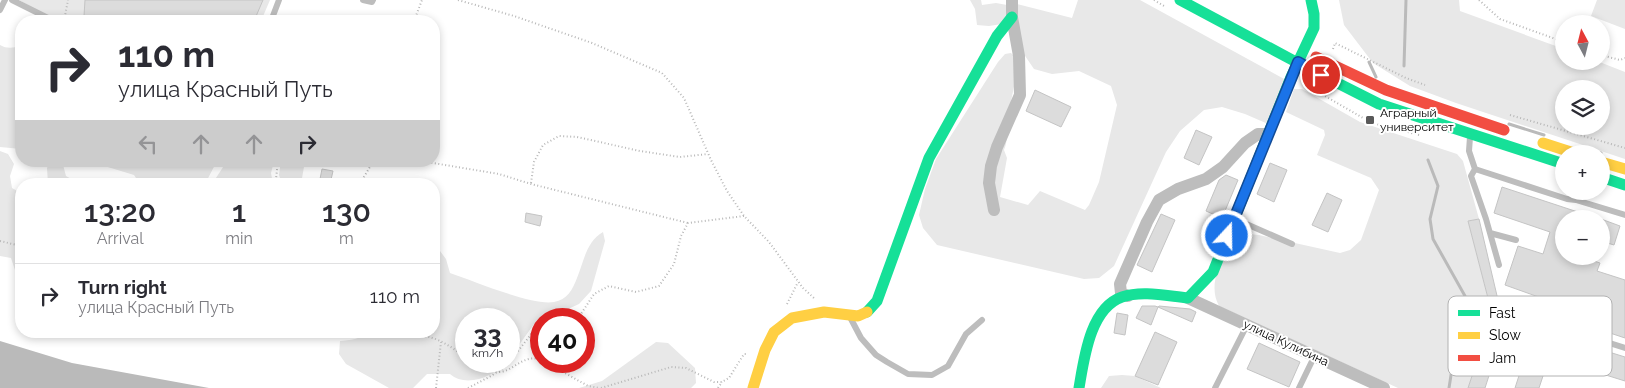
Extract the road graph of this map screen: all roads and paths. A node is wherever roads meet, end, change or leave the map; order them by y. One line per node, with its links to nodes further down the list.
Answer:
1 (4, 0): 13 (lane)
2 (12, 0): 14 (lane)
3 (68, 0): 15 (path)
4 (279, 0): 16 (lane)
5 (363, 0): 6 (lane)
6 (373, 0)
7 (422, 0): 17 (path)
8 (458, 0): 33 (path)
9 (1012, 0): 18 (street)
10 (1180, 0): 24 (street)
11 (1311, 0): 20 (street)
12 (1479, 0): 19 (path)
13 (0, 10)
14 (42, 15)
15 (65, 15)
16 (273, 15)
17 (416, 15)
18 (1012, 17): 44 (street); 59 (street)
19 (1555, 39)
20 (1299, 49): 24 (street); 29 (street)
21 (1332, 53): 25 (path)
22 (1610, 57): 23 (path)
23 (1625, 58)
24 (1298, 62): 27 (street); 28 (street)
25 (1428, 86)
26 (1508, 114): 32 (path)
27 (1268, 134): 47 (street); 55 (street)
28 (1471, 134): 34 (street); 38 (lane)
29 (1516, 134)
30 (1533, 140): 31 (street)
31 (1555, 147)
32 (1625, 148)
33 (708, 154): 42 (path); 46 (path)
34 (1555, 161)
35 (440, 164): 42 (path)
36 (1610, 165): 39 (street)
37 (370, 167): 40 (path)
38 (1475, 169): 45 (lane); 49 (lane)
39 (1625, 170)
40 (364, 178)
41 (1610, 180): 43 (street)
42 (531, 184): 48 (path)
43 (1625, 184)
44 (994, 210)
45 (1625, 215)
46 (744, 216): 48 (path); 57 (path)
47 (1234, 218): 53 (lane); 56 (street)
48 (688, 223): 58 (path)
49 (1490, 233): 51 (lane); 54 (lane)
50 (0, 240): 52 (path)
51 (1516, 240)
52 (15, 244)
53 (1292, 244)
54 (1499, 265)
55 (1128, 296): 56 (street); 79 (street)
56 (1188, 298): 61 (street, улица Кулибина)
57 (818, 301)
58 (585, 308)
59 (849, 316): 60 (lane); 68 (street)
60 (982, 320)
61 (1247, 324): 70 (street, улица Кулибина); 80 (lane)
62 (530, 336): 66 (path)
63 (433, 338): 64 (path)
64 (441, 342): 69 (path); 74 (path)
65 (1612, 344): 67 (lane)
66 (520, 348)
67 (1625, 348)
68 (765, 350): 73 (path); 78 (street)
69 (455, 351)
70 (1314, 356): 81 (lane); 82 (street, улица Кулибина)
71 (495, 373): 75 (path)
72 (565, 373): 76 (path)
73 (722, 382): 76 (path); 77 (path)
74 (436, 388)
75 (468, 388)
76 (600, 388)
77 (718, 388)
78 (753, 388)
79 (1079, 388)
80 (1214, 388)
81 (1299, 388)
82 (1384, 388)

